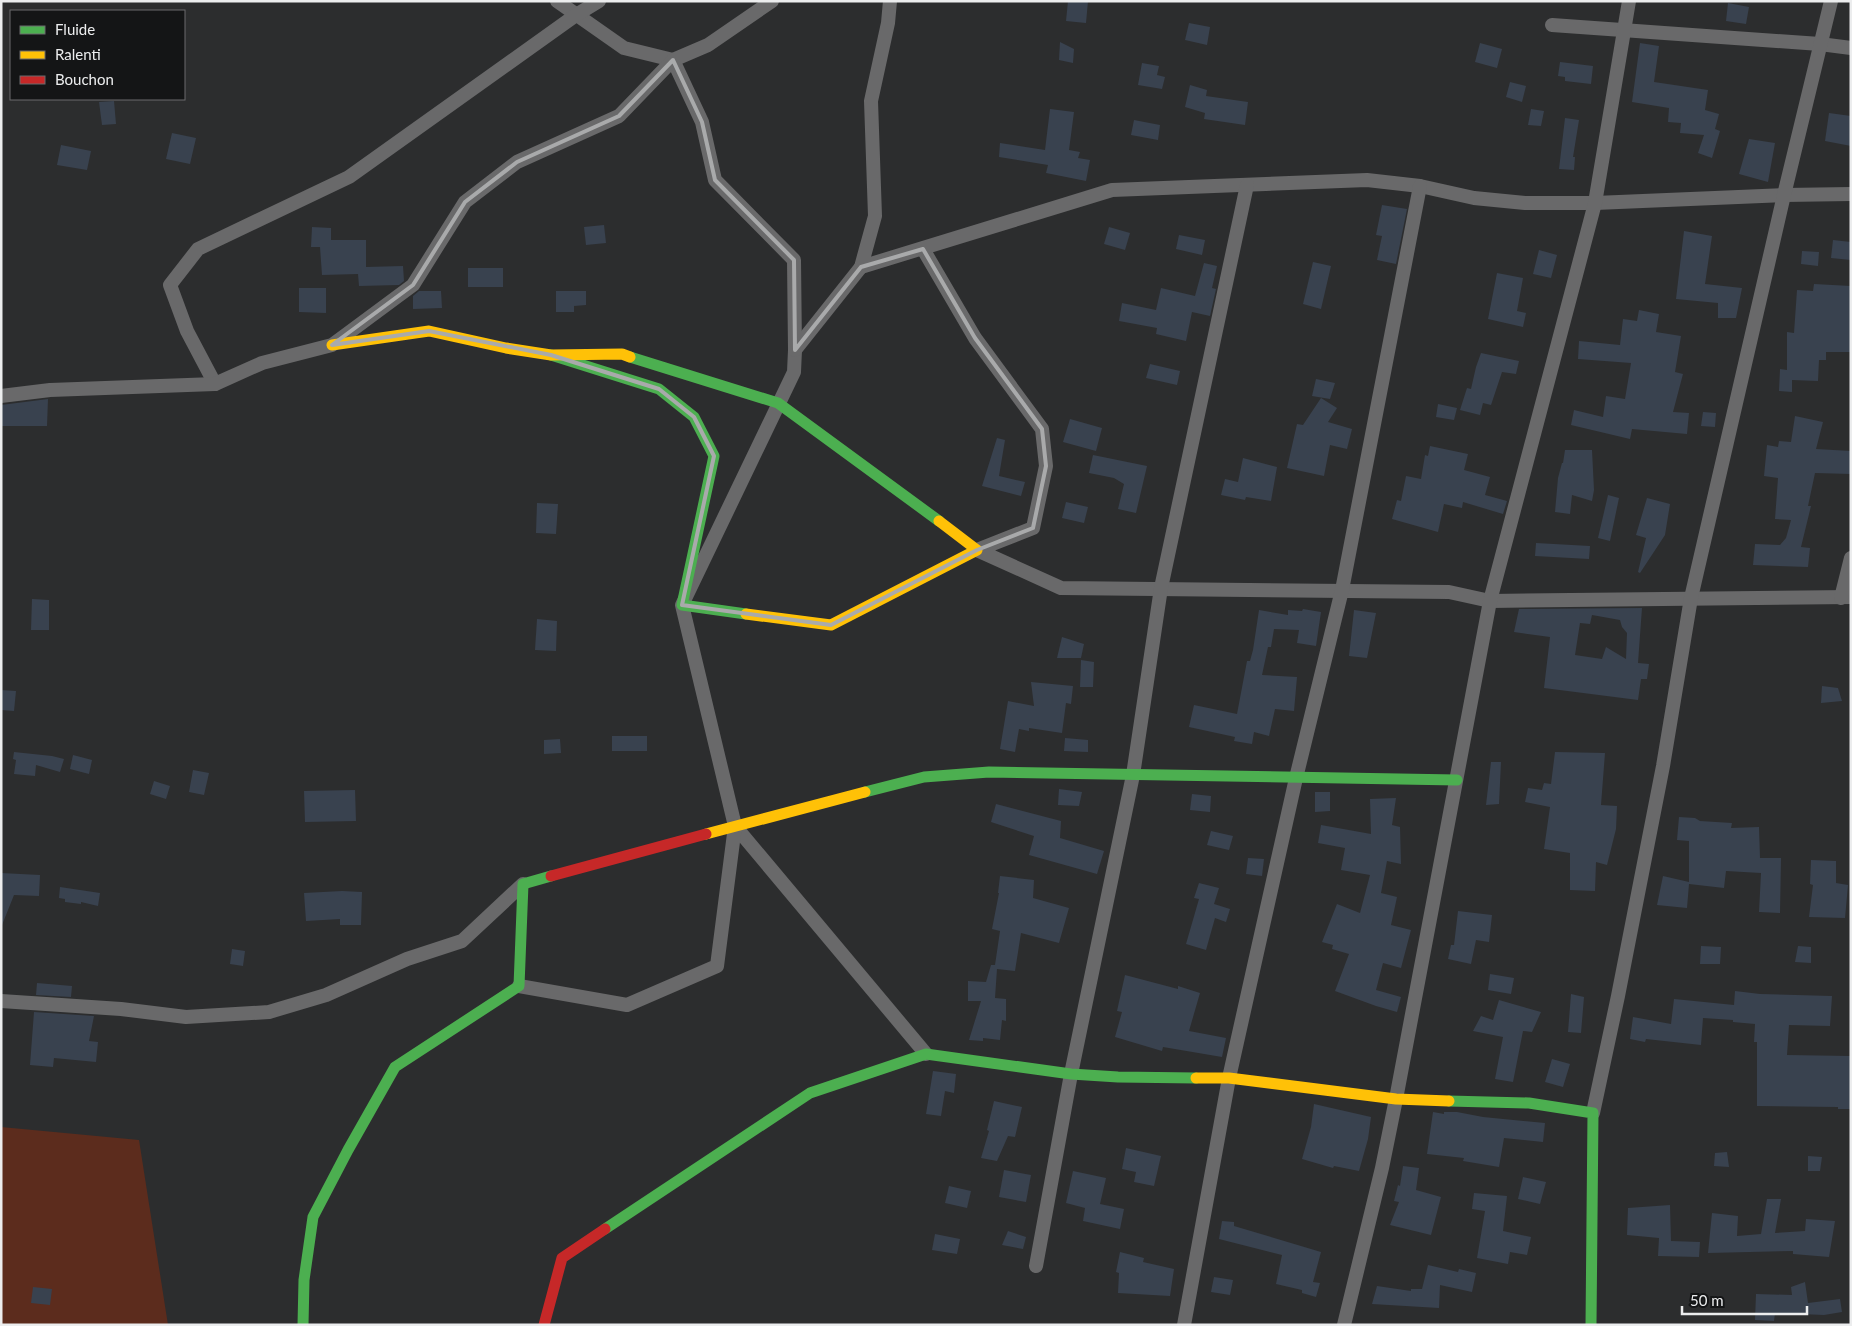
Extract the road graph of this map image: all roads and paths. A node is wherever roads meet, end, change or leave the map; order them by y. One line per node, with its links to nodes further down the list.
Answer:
1 (557, 1): 7 (street)
2 (600, 1): 7 (street)
3 (772, 1): 12 (street)
4 (890, 1): 19 (street)
5 (1629, 1): 9 (street)
6 (1831, 1): 10 (street)
7 (576, 15): 12 (street); 23 (street)
8 (1552, 25): 9 (street)
9 (1623, 30): 10 (street); 17 (street)
10 (1820, 44): 11 (street); 16 (street)
11 (1851, 48)
12 (673, 60): 20 (street); 21 (street)
13 (1247, 185): 14 (street); 18 (street); 28 (street)
14 (1420, 186): 17 (street); 29 (street)
15 (1851, 194): 16 (street)
16 (1784, 195): 17 (street); 30 (street)
17 (1594, 203): 32 (street)
18 (922, 249): 19 (street); 26 (street)
19 (861, 267): 21 (street)
20 (332, 345): 22 (street); 23 (street)
21 (795, 350): 25 (street)
22 (551, 355): 25 (street); 33 (street)
23 (215, 384): 24 (street)
24 (1, 396)
25 (778, 404): 26 (street); 33 (street)
26 (976, 550): 28 (street); 33 (street)
27 (1851, 558): 31 (street)
28 (1161, 588): 29 (street); 34 (street)
29 (1342, 590): 32 (street); 35 (street)
30 (1691, 598): 31 (street); 32 (street); 45 (street)
31 (1846, 598)
32 (1490, 601): 36 (street)
33 (682, 605): 37 (street)
34 (1133, 775): 35 (street); 37 (street); 42 (street)
35 (1296, 778): 36 (street); 43 (street)
36 (1457, 780): 44 (street)
37 (735, 826): 38 (street); 39 (street); 41 (street)
38 (523, 884): 39 (street); 40 (street)
39 (519, 986): 47 (street)
40 (1, 1001)
41 (926, 1054): 42 (street); 48 (street)
42 (1071, 1074): 43 (street); 46 (street)
43 (1229, 1078): 44 (street); 49 (street)
44 (1396, 1099): 45 (street); 50 (street)
45 (1593, 1113): 51 (street)
46 (1036, 1266)
47 (302, 1325)
48 (544, 1325)
49 (1184, 1325)
50 (1344, 1325)
51 (1591, 1325)

